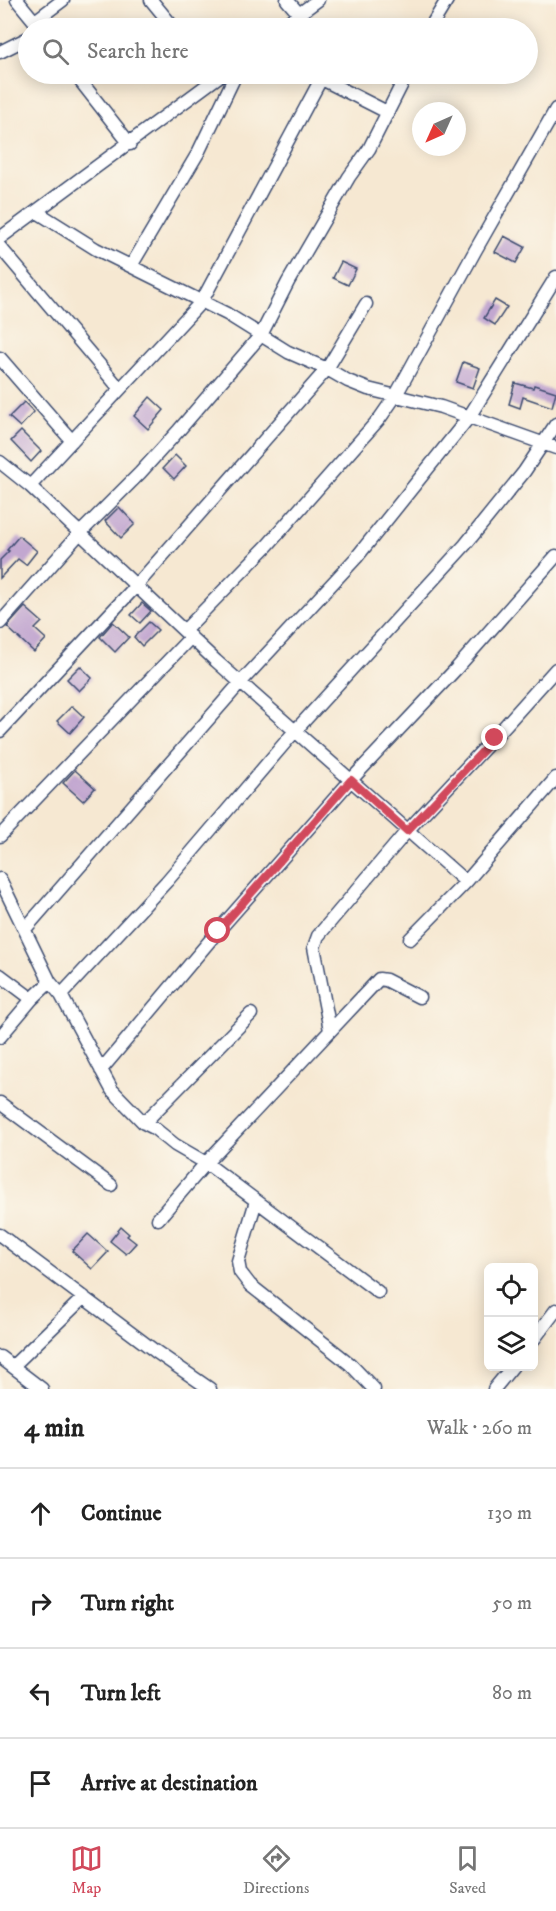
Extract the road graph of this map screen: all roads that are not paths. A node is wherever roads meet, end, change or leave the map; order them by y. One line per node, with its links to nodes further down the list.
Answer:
1 (17, 0): 8 (street)
2 (63, 0): 9 (street)
3 (151, 0): 10 (street)
4 (287, 0): 7 (street)
5 (318, 0): 7 (street)
6 (447, 0): 12 (street)
7 (299, 14): 11 (street)
8 (32, 18)
9 (45, 18)
10 (166, 18)
11 (294, 18)
12 (436, 18)
13 (18, 43): 14 (street)
14 (0, 52)
15 (83, 84): 23 (street)
16 (204, 84): 23 (street)
17 (231, 84): 27 (street)
18 (313, 84): 29 (street)
19 (333, 84): 22 (street)
20 (402, 84): 22 (street)
21 (556, 109): 35 (street)
22 (387, 112): 31 (street)
23 (130, 144): 24 (street)
24 (37, 212): 25 (street); 27 (street)
25 (0, 238)
26 (0, 247): 34 (street)
27 (131, 266): 29 (street)
28 (556, 277): 36 (street)
29 (202, 301): 31 (street); 34 (street)
30 (366, 304): 33 (street)
31 (261, 335): 33 (street); 43 (street)
32 (0, 358): 38 (street)
33 (327, 369): 35 (street); 45 (street)
34 (120, 389): 38 (street)
35 (396, 395): 36 (street); 47 (street)
36 (469, 417): 39 (street); 49 (street)
37 (556, 424): 39 (street)
38 (72, 441): 42 (street)
39 (542, 444): 40 (street); 51 (street)
40 (556, 448)
41 (0, 462): 42 (street)
42 (30, 486): 43 (street)
43 (79, 534): 45 (street); 46 (street)
44 (556, 556): 53 (street)
45 (136, 586): 47 (street); 50 (street)
46 (0, 623)
47 (187, 634): 49 (street); 55 (street)
48 (556, 669): 54 (street)
49 (241, 682): 51 (street); 58 (street)
50 (0, 731)
51 (295, 731): 53 (street); 62 (street)
52 (556, 778): 57 (street)
53 (351, 780): 54 (street); 68 (street)
54 (407, 831): 57 (street); 66 (street)
55 (0, 836)
56 (0, 879): 58 (street)
57 (466, 882): 59 (street)
58 (25, 929): 61 (street)
59 (410, 939)
60 (0, 975): 64 (street)
61 (50, 982): 62 (street); 64 (street)
62 (61, 995): 68 (street)
63 (419, 997): 66 (street)
64 (32, 999): 67 (street)
65 (251, 1014): 70 (street)
66 (330, 1030): 71 (street)
67 (0, 1037)
68 (101, 1070): 70 (street)
69 (0, 1102): 72 (street)
70 (144, 1123): 71 (street)
71 (206, 1163): 73 (street); 74 (street)
72 (111, 1185)
73 (256, 1201): 76 (street); 86 (street)
74 (158, 1220)
75 (0, 1235): 77 (street)
76 (378, 1292)
77 (84, 1297): 82 (street); 85 (street)
78 (556, 1310): 79 (street)
79 (551, 1325): 80 (street)
80 (538, 1336)
81 (0, 1357): 82 (street)
82 (13, 1366): 84 (street)
83 (509, 1371): 87 (street)
84 (42, 1389)
85 (210, 1389)
86 (374, 1389)
87 (494, 1389)

